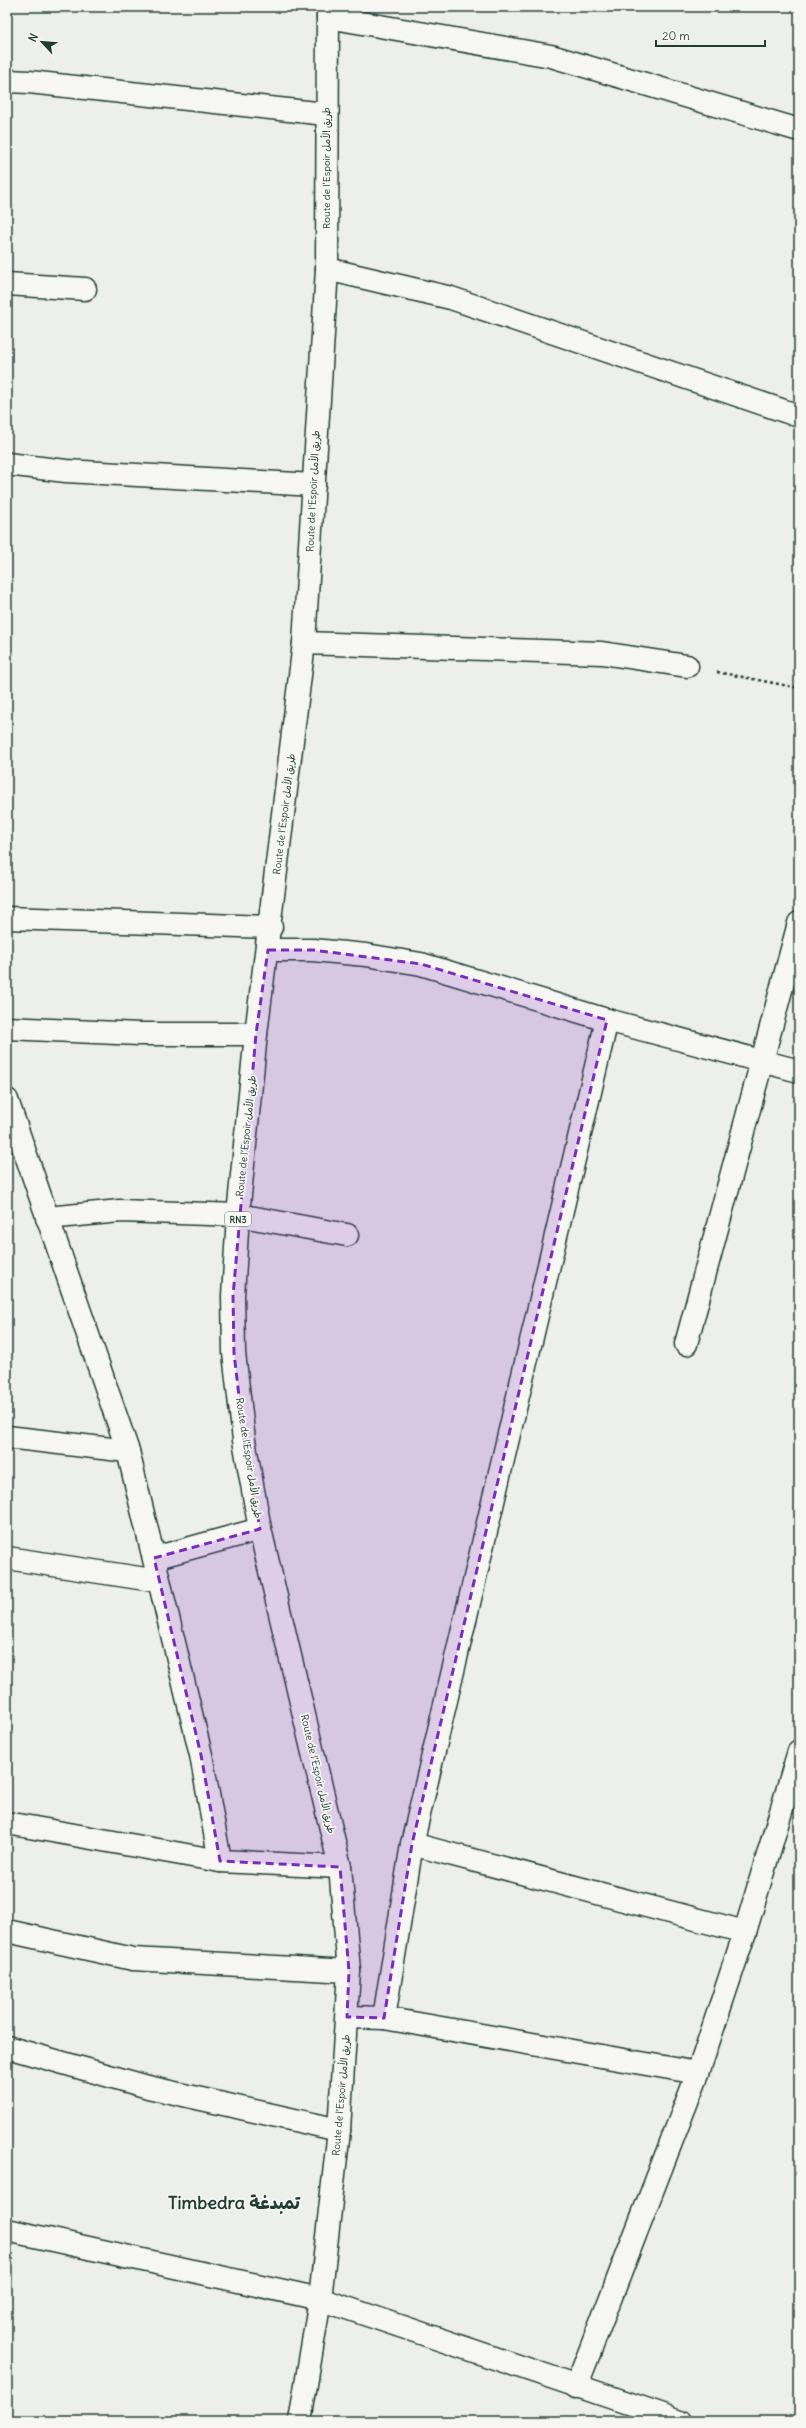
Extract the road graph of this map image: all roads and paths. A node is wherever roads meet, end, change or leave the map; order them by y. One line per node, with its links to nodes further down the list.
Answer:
1 (328, 12): 3 (main road, Route de l’Espoir طريق الأمل / RN3); 4 (main road)
2 (7, 81): 3 (main road)
3 (326, 114): 5 (main road, Route de l’Espoir طريق الأمل / RN3)
4 (799, 130)
5 (327, 269): 8 (main road); 10 (main road, Route de l’Espoir طريق الأمل / RN3)
6 (7, 284): 7 (main road)
7 (85, 289)
8 (799, 416)
9 (7, 464): 10 (main road)
10 (314, 485): 11 (main road, Route de l’Espoir طريق الأمل / RN3)
11 (304, 643): 12 (main road); 15 (main road, Route de l’Espoir طريق الأمل / RN3)
12 (687, 666): 13 (path)
13 (799, 688)
14 (7, 918): 15 (main road)
15 (271, 927): 17 (main road, Route de l’Espoir طريق الأمل / RN3)
16 (798, 934): 21 (main road)
17 (268, 950): 18 (main road); 20 (main road, Route de l’Espoir طريق الأمل / RN3)
18 (607, 1020): 21 (main road); 36 (main road)
19 (7, 1028): 20 (main road)
20 (256, 1034): 24 (main road, Route de l’Espoir طريق الأمل / RN3)
21 (762, 1060): 22 (main road); 27 (main road)
22 (799, 1071)
23 (7, 1100): 25 (main road)
24 (238, 1216): 25 (main road); 26 (main road); 30 (main road, Route de l’Espoir طريق الأمل / RN3)
25 (47, 1218): 29 (main road)
26 (347, 1235)
27 (686, 1344)
28 (7, 1437): 29 (main road)
29 (128, 1452): 32 (main road)
30 (260, 1529): 32 (main road); 38 (main road, Route de l’Espoir طريق الأمل / RN3)
31 (7, 1558): 33 (main road)
32 (154, 1558): 33 (main road)
33 (159, 1581): 37 (main road)
34 (799, 1751): 40 (main road)
35 (7, 1823): 37 (main road)
36 (412, 1844): 40 (main road); 43 (main road)
37 (220, 1861): 38 (main road)
38 (340, 1867): 41 (main road, Route de l’Espoir طريق الأمل / RN3)
39 (7, 1931): 41 (main road)
40 (745, 1932): 45 (main road)
41 (349, 1971): 42 (main road, Route de l’Espoir طريق الأمل / RN3)
42 (347, 2017): 43 (main road); 46 (main road, Route de l’Espoir طريق الأمل / RN3)
43 (384, 2018): 45 (main road)
44 (7, 2047): 46 (main road)
45 (698, 2073): 49 (main road)
46 (339, 2130): 48 (main road, Route de l’Espoir طريق الأمل / RN3)
47 (7, 2230): 48 (main road)
48 (320, 2299): 49 (main road); 50 (main road, Route de l’Espoir طريق الأمل / RN3)
49 (576, 2387): 51 (main road)
50 (300, 2421)
51 (681, 2421)

